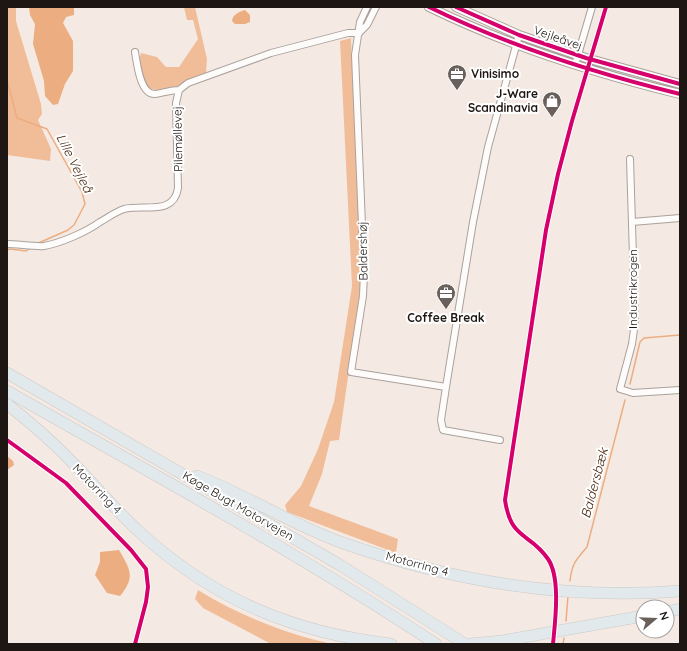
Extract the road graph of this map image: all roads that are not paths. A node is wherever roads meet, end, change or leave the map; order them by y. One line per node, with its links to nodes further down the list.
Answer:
1 (367, 7): 6 (street, Baldershøj)
2 (376, 7): 6 (street, Baldershøj)
3 (429, 7): 8 (street, Vejleåvej)
4 (456, 7): 7 (street, Vejleåvej)
5 (592, 7): 10 (street)
6 (359, 33): 14 (street, Pilemøllevej); 22 (street, Baldershøj)
7 (519, 35): 8 (street); 10 (street, Vejleåvej)
8 (515, 44): 11 (street, Vejleåvej); 22 (street)
9 (135, 52): 14 (street)
10 (577, 55): 11 (street); 13 (street, Vejleåvej)
11 (574, 66): 12 (street, Vejleåvej)
12 (631, 82): 15 (street, Vejleåvej); 16 (street)
13 (680, 84)
14 (180, 90): 20 (street, Pilemøllevej)
15 (680, 94)
16 (680, 100)
17 (630, 159): 19 (street, Industrikrogen)
18 (680, 218): 19 (street)
19 (632, 222): 23 (street, Industrikrogen)
20 (7, 244)
21 (7, 373): 27 (highway, Køge Bugt Motorvejen)
22 (446, 387): 26 (street)
23 (680, 390)
24 (7, 391): 31 (highway, Køge Bugt Motorvejen)
25 (7, 404): 30 (highway, Motorring 4)
26 (500, 440)
27 (171, 466): 28 (highway, Motorring 4); 32 (highway, Køge Bugt Motorvejen)
28 (680, 591)
29 (635, 617): 33 (highway)
30 (391, 644)
31 (436, 644)
32 (465, 644)
33 (470, 644)

